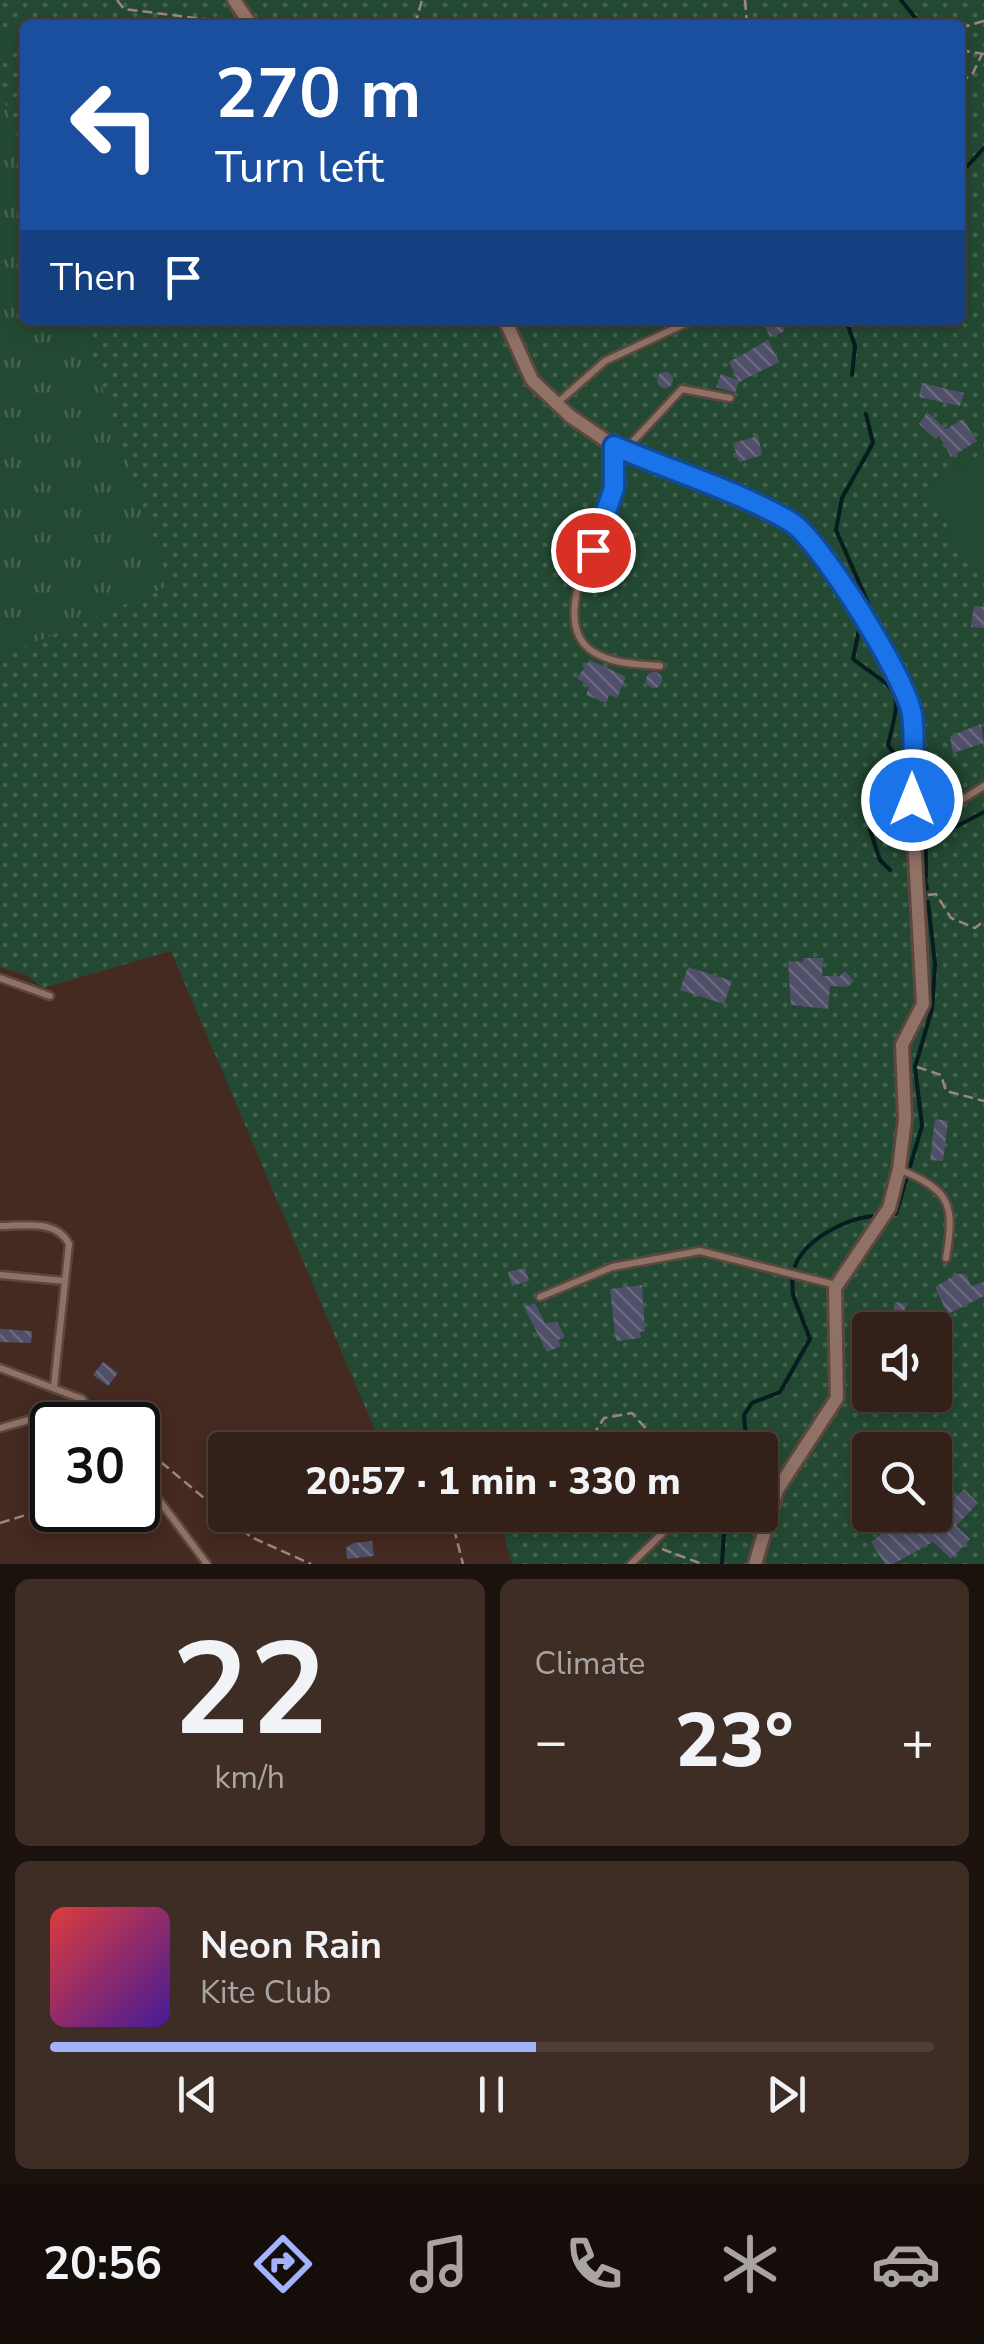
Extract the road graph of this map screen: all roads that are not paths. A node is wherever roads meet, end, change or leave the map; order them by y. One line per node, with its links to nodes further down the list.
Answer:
1 (509, 325): 4 (street)
2 (683, 325): 4 (lane)
3 (730, 398): 5 (lane)
4 (555, 405): 5 (street)
5 (619, 448): 6 (lane); 8 (street)
6 (660, 666)
7 (984, 786): 9 (lane)
8 (912, 800): 9 (lane); 10 (street)
9 (937, 809): 10 (lane)
10 (913, 826): 13 (street)
11 (0, 978): 12 (lane)
12 (50, 996)
13 (901, 1170): 15 (lane); 18 (street)
14 (0, 1226): 17 (lane)
15 (946, 1258)
16 (0, 1275): 17 (lane)
17 (65, 1280): 21 (lane)
18 (837, 1286): 19 (lane); 25 (street)
19 (540, 1297)
20 (0, 1368): 21 (lane)
21 (54, 1386): 22 (lane)
22 (84, 1402)
23 (30, 1420): 24 (lane)
24 (0, 1428)
25 (778, 1474)
26 (160, 1501): 29 (lane)
27 (665, 1532): 30 (lane)
28 (761, 1532): 31 (street)
29 (207, 1564)
30 (631, 1564)
31 (756, 1564)

